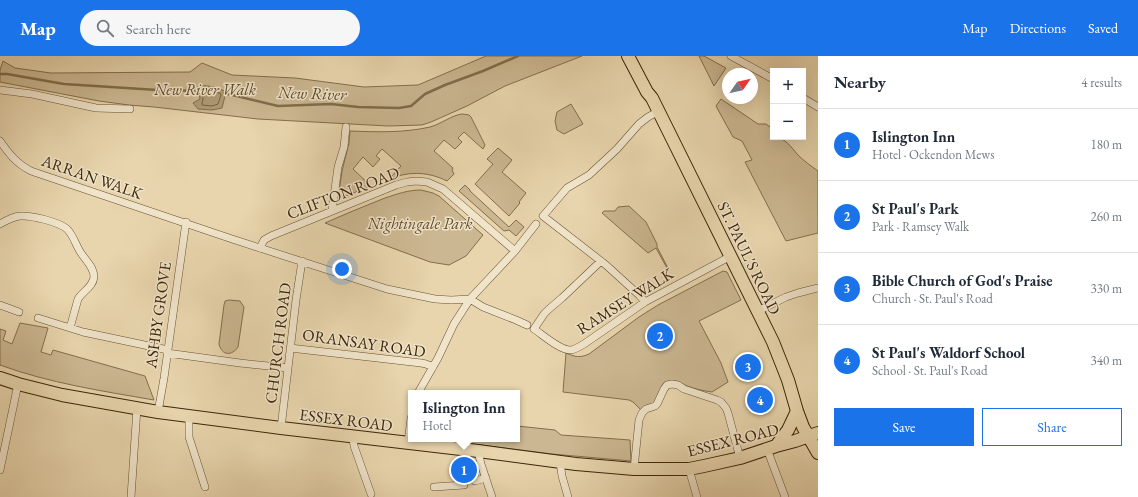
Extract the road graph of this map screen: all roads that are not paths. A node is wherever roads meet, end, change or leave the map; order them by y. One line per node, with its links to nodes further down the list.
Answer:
1 (628, 56): 6 (main road, ST. PAUL'S ROAD)
2 (636, 56): 6 (main road, ST. PAUL'S ROAD)
3 (731, 56): 4 (street)
4 (770, 77)
5 (0, 90): 9 (street)
6 (652, 98): 10 (main road, ST. PAUL'S ROAD)
7 (806, 100): 8 (street)
8 (818, 107)
9 (130, 109)
10 (659, 111): 19 (main road, ST. PAUL'S ROAD); 21 (street)
11 (346, 127): 13 (street)
12 (0, 141): 14 (street, ARRAN WALK)
13 (332, 210): 17 (street, CLIFTON ROAD); 18 (street, CLIFTON ROAD)
14 (186, 222): 17 (street, ARRAN WALK); 32 (street, ASHBY GROVE)
15 (0, 224): 30 (street)
16 (536, 224): 18 (street)
17 (260, 248): 20 (street, ARRAN WALK)
18 (515, 252): 23 (street)
19 (731, 256): 24 (street, RAMSEY WALK); 26 (main road, ST. PAUL'S ROAD)
20 (302, 261): 23 (street, ARRAN WALK); 31 (street, CHURCH ROAD)
21 (601, 261): 24 (street); 24 (street, RAMSEY WALK)
22 (818, 288): 26 (street)
23 (470, 299): 29 (street); 33 (street)
24 (644, 302)
25 (0, 305): 27 (street)
26 (758, 310): 40 (main road, ST. PAUL'S ROAD)
27 (19, 312)
28 (38, 318): 30 (street)
29 (527, 325)
30 (70, 328): 32 (street)
31 (290, 348): 33 (street, ORANSAY ROAD); 34 (street, CHURCH ROAD)
32 (167, 352): 34 (street); 39 (street, ASHBY GROVE)
33 (433, 367): 37 (street)
34 (288, 368): 42 (street, CHURCH ROAD)
35 (0, 378): 36 (main road, ESSEX ROAD)
36 (18, 384): 38 (main road, ESSEX ROAD); 53 (street)
37 (420, 390)
38 (137, 408): 39 (main road, ESSEX ROAD); 60 (street)
39 (158, 412): 41 (main road, ESSEX ROAD)
40 (797, 412): 43 (main road, ST. PAUL'S ROAD); 46 (main road)
41 (190, 416): 42 (main road, ESSEX ROAD); 57 (street)
42 (281, 428): 44 (main road, ESSEX ROAD)
43 (813, 434): 46 (main road, ESSEX ROAD); 48 (main road, ST. PAUL'S ROAD)
44 (353, 437): 45 (main road, ESSEX ROAD); 59 (street)
45 (408, 443): 47 (main road, ESSEX ROAD)
46 (772, 448): 49 (main road, ESSEX ROAD); 64 (street)
47 (478, 451): 50 (main road, ESSEX ROAD); 54 (street)
48 (818, 453)
49 (740, 458): 51 (street); 52 (main road, ESSEX ROAD)
50 (560, 462): 51 (main road, ESSEX ROAD); 62 (street)
51 (634, 469): 52 (main road, ESSEX ROAD)
52 (689, 469): 63 (street)
53 (0, 470)
54 (486, 478): 55 (street); 61 (street)
55 (475, 482)
56 (464, 485): 58 (street)
57 (205, 487)
58 (434, 487)
59 (371, 494)
60 (131, 497)
61 (492, 497)
62 (568, 497)
63 (697, 497)
64 (785, 497)

